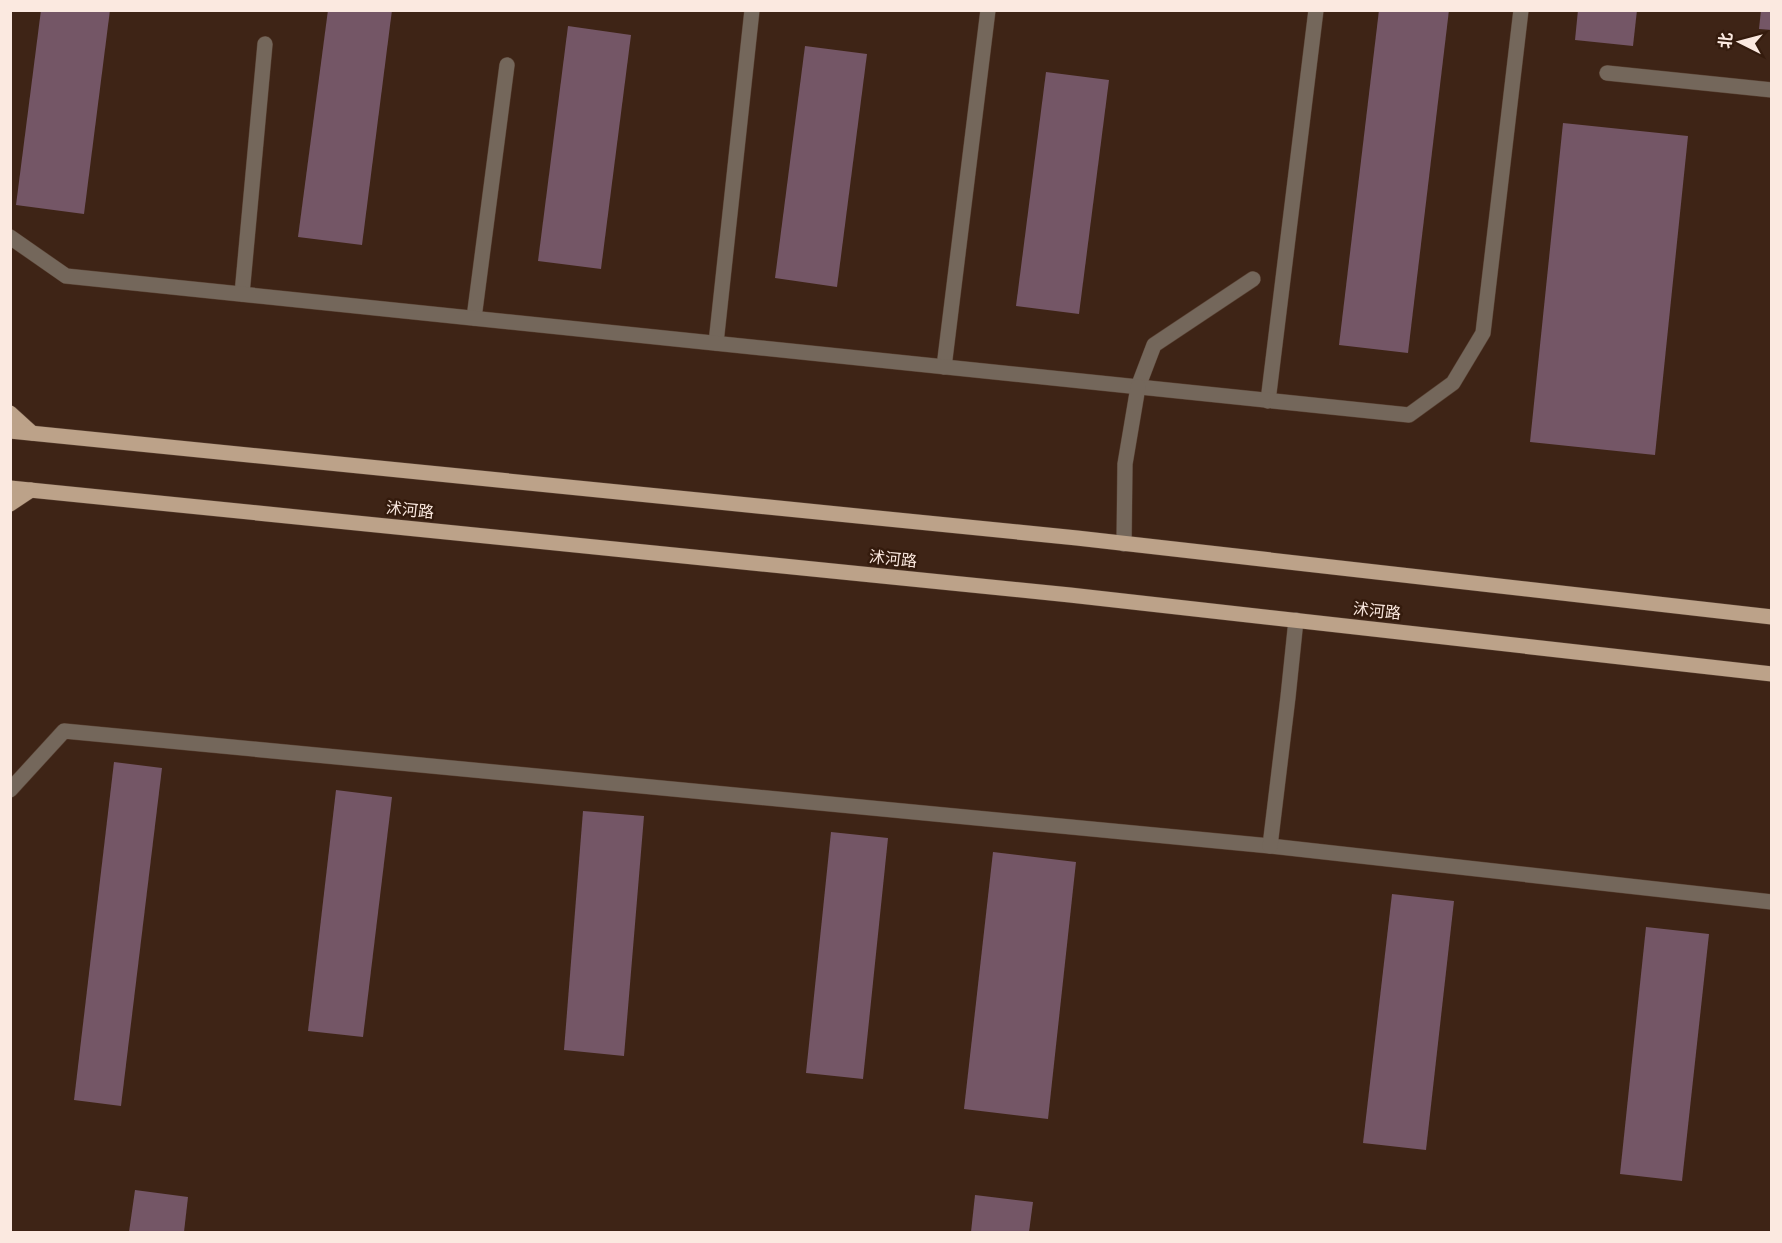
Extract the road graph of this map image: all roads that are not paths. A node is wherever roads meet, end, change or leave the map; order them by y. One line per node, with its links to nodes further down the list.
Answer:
1 (753, 10): 13 (street)
2 (988, 10): 14 (street)
3 (1316, 10): 16 (street)
4 (1521, 10): 16 (street)
5 (265, 44): 11 (street)
6 (507, 65): 12 (street)
7 (1607, 73): 8 (street)
8 (1772, 90)
9 (10, 237): 11 (street)
10 (1253, 279): 15 (street)
11 (242, 294): 12 (street)
12 (474, 318): 13 (street)
13 (717, 344): 14 (street)
14 (944, 367): 15 (street)
15 (1138, 387): 16 (street); 23 (street)
16 (1268, 400)
17 (10, 413): 19 (main road)
18 (10, 431): 19 (main road)
19 (32, 433): 23 (main road)
20 (10, 488): 21 (main road, 沭河路)
21 (31, 490): 22 (main road); 25 (main road, 沭河路)
22 (10, 504)
23 (1124, 544): 24 (main road)
24 (1772, 617)
25 (1296, 620): 26 (main road, 沭河路); 28 (street)
26 (1772, 674)
27 (10, 790): 28 (street)
28 (1270, 846): 29 (street)
29 (1772, 902)

